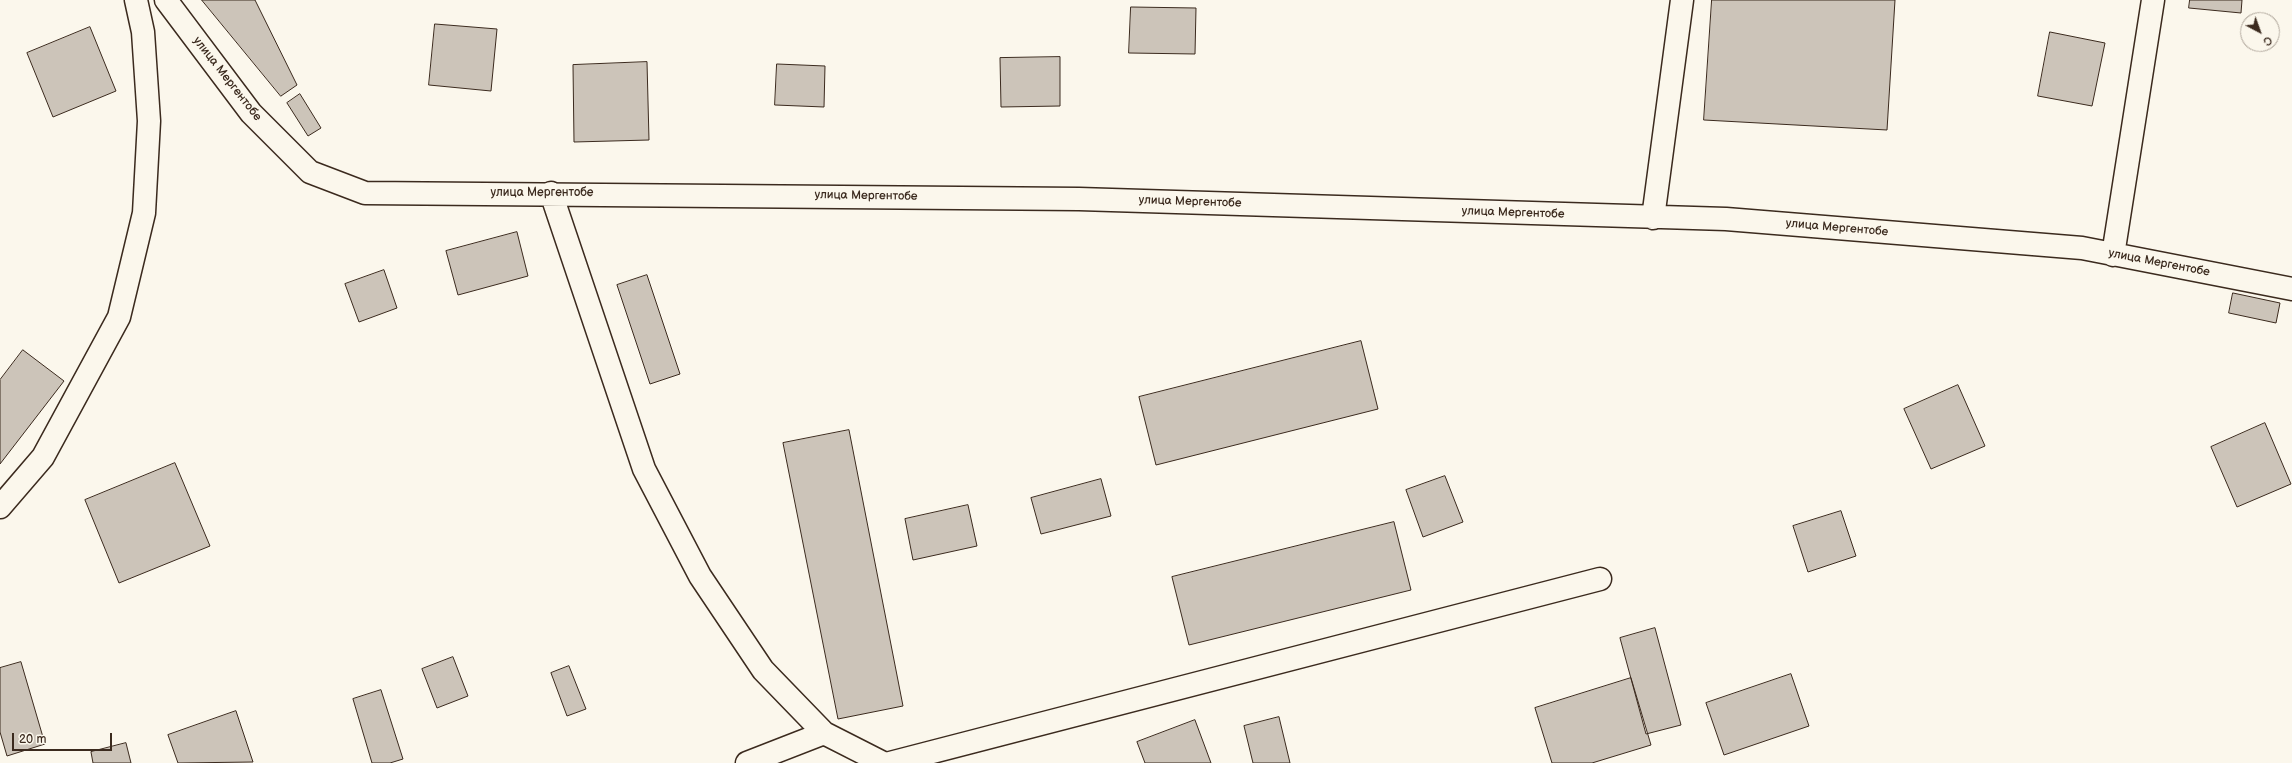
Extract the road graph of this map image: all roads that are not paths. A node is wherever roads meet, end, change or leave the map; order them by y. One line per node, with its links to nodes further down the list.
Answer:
1 (136, 0): 9 (street)
2 (166, 0): 5 (street, улица Мергентобе)
3 (1682, 0): 6 (street)
4 (2153, 0): 7 (street)
5 (552, 193): 6 (street, улица Мергентобе); 11 (street)
6 (1653, 218): 7 (street, улица Мергентобе)
7 (2113, 255): 8 (street, улица Мергентобе)
8 (2292, 289)
9 (0, 507)
10 (1600, 579): 14 (street)
11 (824, 733): 12 (street); 13 (street)
12 (747, 763)
13 (883, 763)
14 (890, 763)

